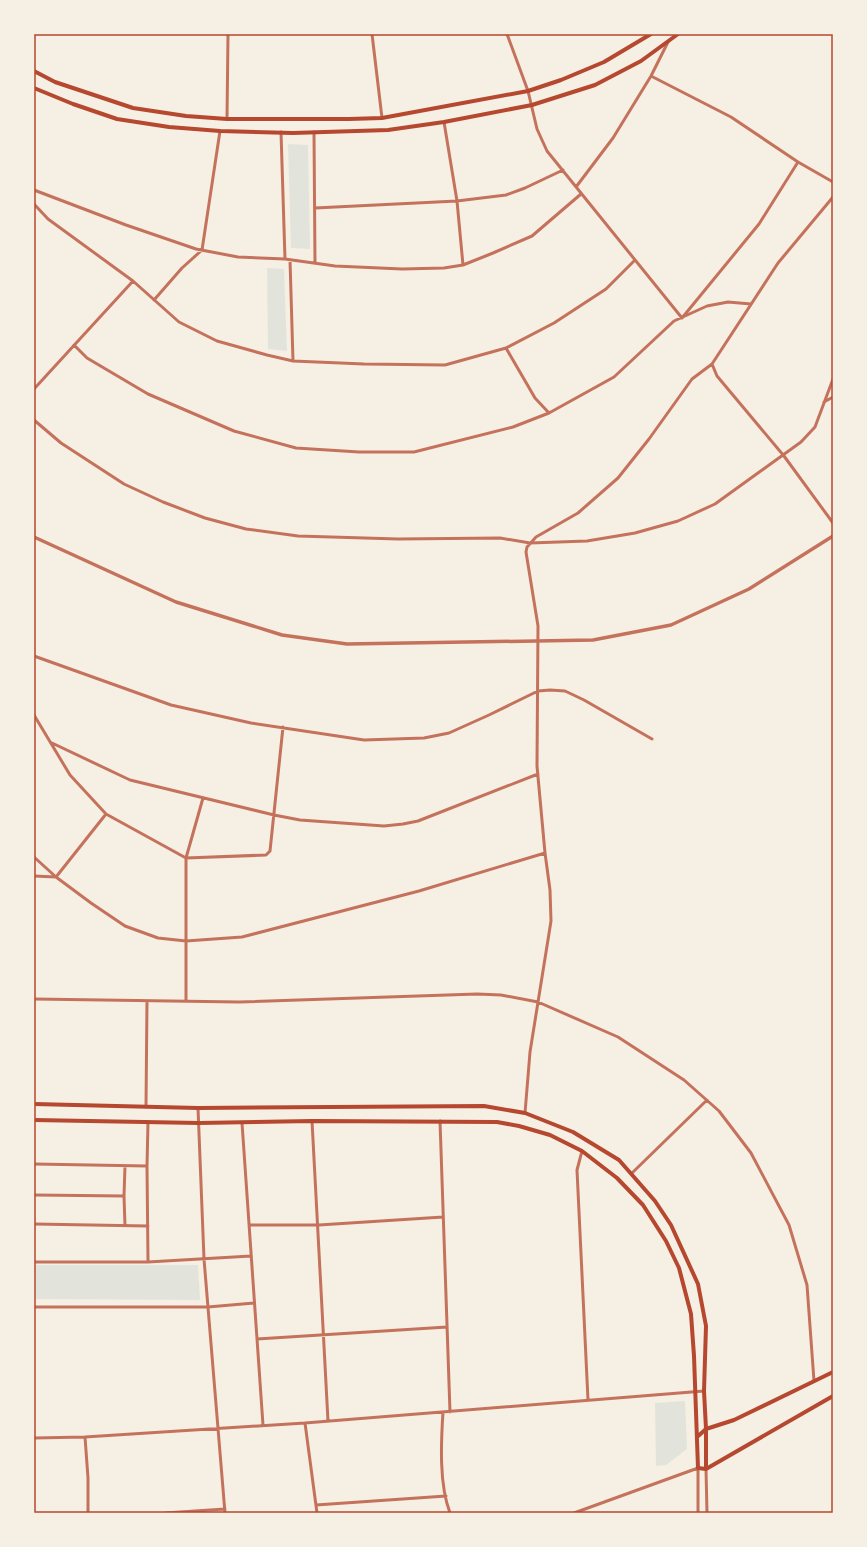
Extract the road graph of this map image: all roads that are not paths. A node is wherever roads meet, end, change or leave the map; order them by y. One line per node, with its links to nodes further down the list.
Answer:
1 (228, 34): 13 (street)
2 (372, 34): 12 (street)
3 (507, 34): 10 (street)
4 (651, 34): 10 (main road)
5 (678, 34): 6 (main road)
6 (669, 40): 8 (street); 11 (main road)
7 (34, 71): 13 (main road)
8 (651, 76): 18 (street); 21 (street)
9 (34, 88): 15 (main road)
10 (528, 91): 11 (street); 12 (main road)
11 (532, 105): 14 (main road); 19 (street)
12 (382, 118): 13 (main road)
13 (227, 119)
14 (444, 122): 17 (main road); 25 (street)
15 (220, 131): 16 (main road); 28 (street)
16 (281, 132): 17 (main road); 29 (street)
17 (314, 132): 27 (street)
18 (798, 162): 20 (street); 37 (street)
19 (563, 170): 21 (street); 25 (street)
20 (833, 182)
21 (576, 187): 23 (street)
22 (34, 190): 28 (street)
23 (581, 194): 31 (street); 33 (street)
24 (833, 197): 36 (street)
25 (457, 201): 27 (street); 33 (street)
26 (34, 204): 34 (street)
27 (314, 208): 32 (street)
28 (202, 250): 29 (street); 35 (street)
29 (284, 259): 30 (street)
30 (290, 260): 32 (street); 40 (street)
31 (635, 260): 37 (street); 39 (street)
32 (315, 263): 33 (street)
33 (463, 265)
34 (133, 281): 35 (street); 38 (street)
35 (154, 300): 40 (street)
36 (751, 304): 37 (street); 41 (street)
37 (682, 318): 46 (street)
38 (74, 345): 43 (street); 46 (street)
39 (506, 348): 40 (street); 46 (street)
40 (293, 361)
41 (712, 364): 48 (street); 52 (street)
42 (833, 378): 45 (street)
43 (34, 389)
44 (833, 397): 45 (street)
45 (824, 402): 48 (street)
46 (548, 414)
47 (34, 420): 52 (street)
48 (784, 456): 49 (street); 52 (street)
49 (833, 523)
50 (833, 536): 53 (street)
51 (34, 537): 53 (street)
52 (530, 543): 53 (street)
53 (538, 640): 55 (street)
54 (34, 656): 57 (street)
55 (538, 691): 57 (street); 58 (street); 60 (street)
56 (34, 715): 59 (street)
57 (283, 728): 63 (street)
58 (652, 739)
59 (52, 743): 61 (street); 62 (street)
60 (538, 774): 63 (street); 64 (street)
61 (203, 798): 63 (street); 66 (street)
62 (106, 814): 66 (street); 68 (street)
63 (274, 815): 66 (street)
64 (544, 853): 69 (street); 73 (street)
65 (34, 857): 68 (street)
66 (186, 858): 69 (street)
67 (34, 876): 68 (street)
68 (56, 877): 69 (street)
69 (186, 941): 72 (street)
70 (34, 999): 71 (street)
71 (147, 1001): 72 (street); 76 (street)
72 (186, 1001): 73 (street)
73 (538, 1002): 74 (street); 78 (street)
74 (707, 1100): 89 (street); 109 (street)
75 (34, 1104): 76 (main road)
76 (146, 1107): 77 (main road)
77 (198, 1108): 78 (main road); 83 (street)
78 (525, 1113): 89 (main road)
79 (34, 1120): 82 (main road)
80 (312, 1121): 81 (main road); 84 (main road); 95 (street)
81 (440, 1121): 85 (main road); 92 (street)
82 (148, 1122): 83 (main road); 88 (street)
83 (199, 1123): 84 (main road); 99 (street)
84 (242, 1123): 94 (street)
85 (582, 1152): 111 (main road); 113 (street)
86 (34, 1164): 87 (street)
87 (125, 1166): 88 (street); 91 (street)
88 (147, 1166): 97 (street)
89 (632, 1173): 110 (main road)
90 (34, 1195): 91 (street)
91 (124, 1196): 96 (street)
92 (443, 1217): 95 (street); 105 (street)
93 (34, 1224): 96 (street)
94 (249, 1225): 95 (street); 98 (street)
95 (319, 1225): 106 (street)
96 (124, 1226): 97 (street)
97 (148, 1226): 101 (street)
98 (251, 1256): 99 (street); 102 (street)
99 (204, 1258): 101 (street); 104 (street)
100 (34, 1262): 101 (street)
101 (148, 1262)
102 (254, 1303): 104 (street); 107 (street)
103 (34, 1307): 104 (street)
104 (208, 1307): 119 (street)
105 (447, 1327): 106 (street); 115 (street)
106 (324, 1334): 107 (street); 116 (street)
107 (257, 1339): 118 (street)
108 (833, 1372): 109 (main road)
109 (814, 1381): 120 (main road)
110 (704, 1391): 111 (street); 120 (main road)
111 (696, 1392): 113 (street); 123 (main road)
112 (833, 1396): 125 (main road)
113 (588, 1400): 115 (street)
114 (443, 1412): 115 (street); 116 (street); 126 (street)
115 (450, 1412)
116 (328, 1421): 117 (street)
117 (305, 1423): 118 (street); 127 (street)
118 (263, 1425): 119 (street)
119 (218, 1429): 121 (street); 128 (street)
120 (706, 1429): 123 (main road); 125 (main road)
121 (85, 1437): 122 (street); 129 (street)
122 (34, 1438)
123 (697, 1438): 124 (main road)
124 (698, 1468): 125 (main road); 133 (street); 134 (street)
125 (706, 1470): 135 (street)
126 (446, 1496): 127 (street); 132 (street)
127 (316, 1505): 131 (street)
128 (225, 1511): 130 (street)
129 (88, 1513)
130 (165, 1513)
131 (317, 1513)
132 (450, 1513)
133 (574, 1513)
134 (698, 1513)
135 (707, 1513)

